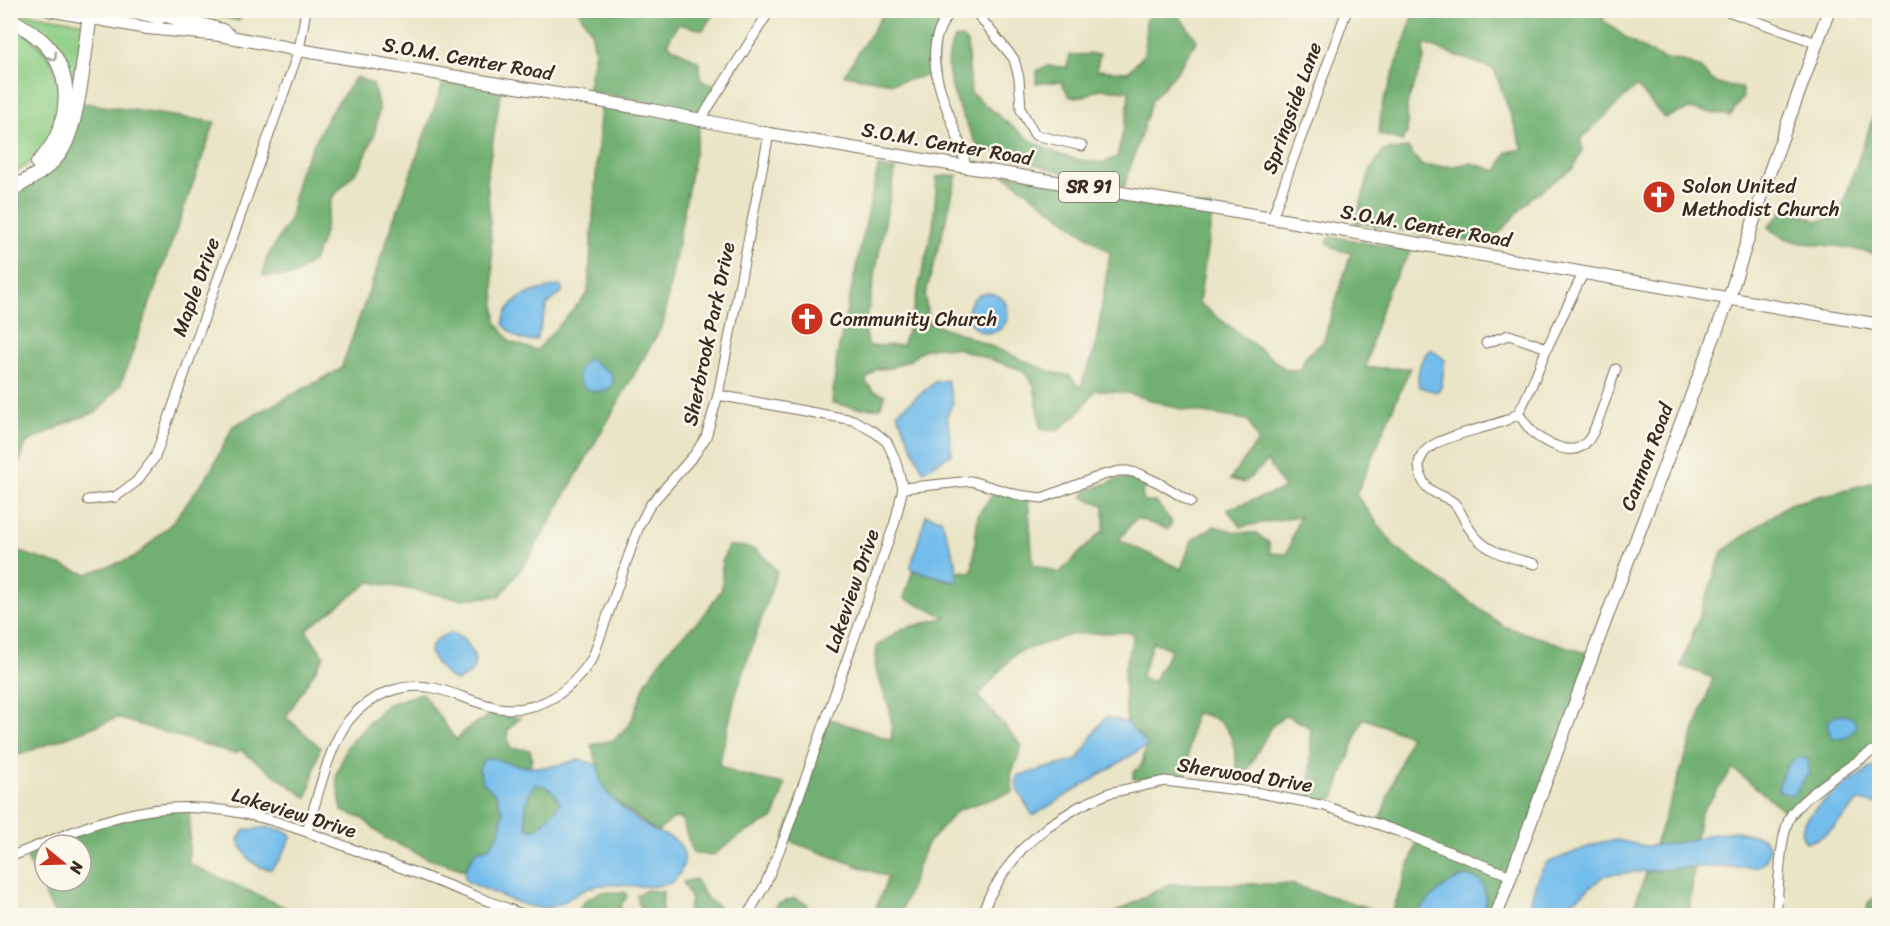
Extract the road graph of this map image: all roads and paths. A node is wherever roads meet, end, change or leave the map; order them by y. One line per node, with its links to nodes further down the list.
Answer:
1 (49, 10): 11 (main road, S.O.M. Center Road / SR 91)
2 (126, 10): 13 (main road, S.O.M. Center Road / SR 91)
3 (149, 10): 13 (highway)
4 (306, 10): 15 (street, Maple Drive)
5 (770, 10): 16 (street)
6 (953, 10): 19 (street)
7 (974, 10): 18 (street)
8 (1347, 10): 22 (street, Springside Lane)
9 (1725, 10): 14 (street)
10 (1829, 10): 14 (main road, Cannon Road)
11 (90, 14): 13 (main road, S.O.M. Center Road / SR 91); 21 (highway)
12 (10, 19): 20 (highway, one-way to 20)
13 (225, 36): 15 (main road, S.O.M. Center Road / SR 91)
14 (1816, 43): 24 (main road, Cannon Road)
15 (299, 51): 16 (main road, S.O.M. Center Road / SR 91); 32 (street, Maple Drive)
16 (701, 119): 17 (main road, S.O.M. Center Road / SR 91)
17 (769, 134): 19 (main road, S.O.M. Center Road / SR 91); 29 (street, Sherbrook Park Drive)
18 (1082, 146)
19 (966, 167): 22 (main road, S.O.M. Center Road / SR 91)
20 (10, 180)
21 (10, 190)
22 (1272, 218): 23 (main road, S.O.M. Center Road / SR 91)
23 (1583, 274): 24 (main road, S.O.M. Center Road / SR 91); 27 (street)
24 (1729, 298): 25 (main road, S.O.M. Center Road / SR 91); 38 (main road, Cannon Road)
25 (1880, 325)
26 (1486, 343): 27 (street)
27 (1547, 348): 30 (street)
28 (1616, 369): 30 (street)
29 (718, 395): 31 (street, Lakeview Drive); 36 (street, Sherbrook Park Drive)
30 (1518, 413): 34 (street)
31 (903, 488): 33 (street); 40 (street, Lakeview Drive)
32 (88, 500)
33 (1191, 502)
34 (1535, 564)
35 (1880, 746): 43 (street)
36 (307, 831): 37 (street, Lakeview Drive); 39 (street, Lakeview Drive)
37 (10, 857)
38 (1511, 876): 41 (street, Sherwood Drive); 42 (main road, Cannon Road)
39 (527, 915)
40 (747, 915)
41 (981, 915)
42 (1496, 915)
43 (1776, 915)

